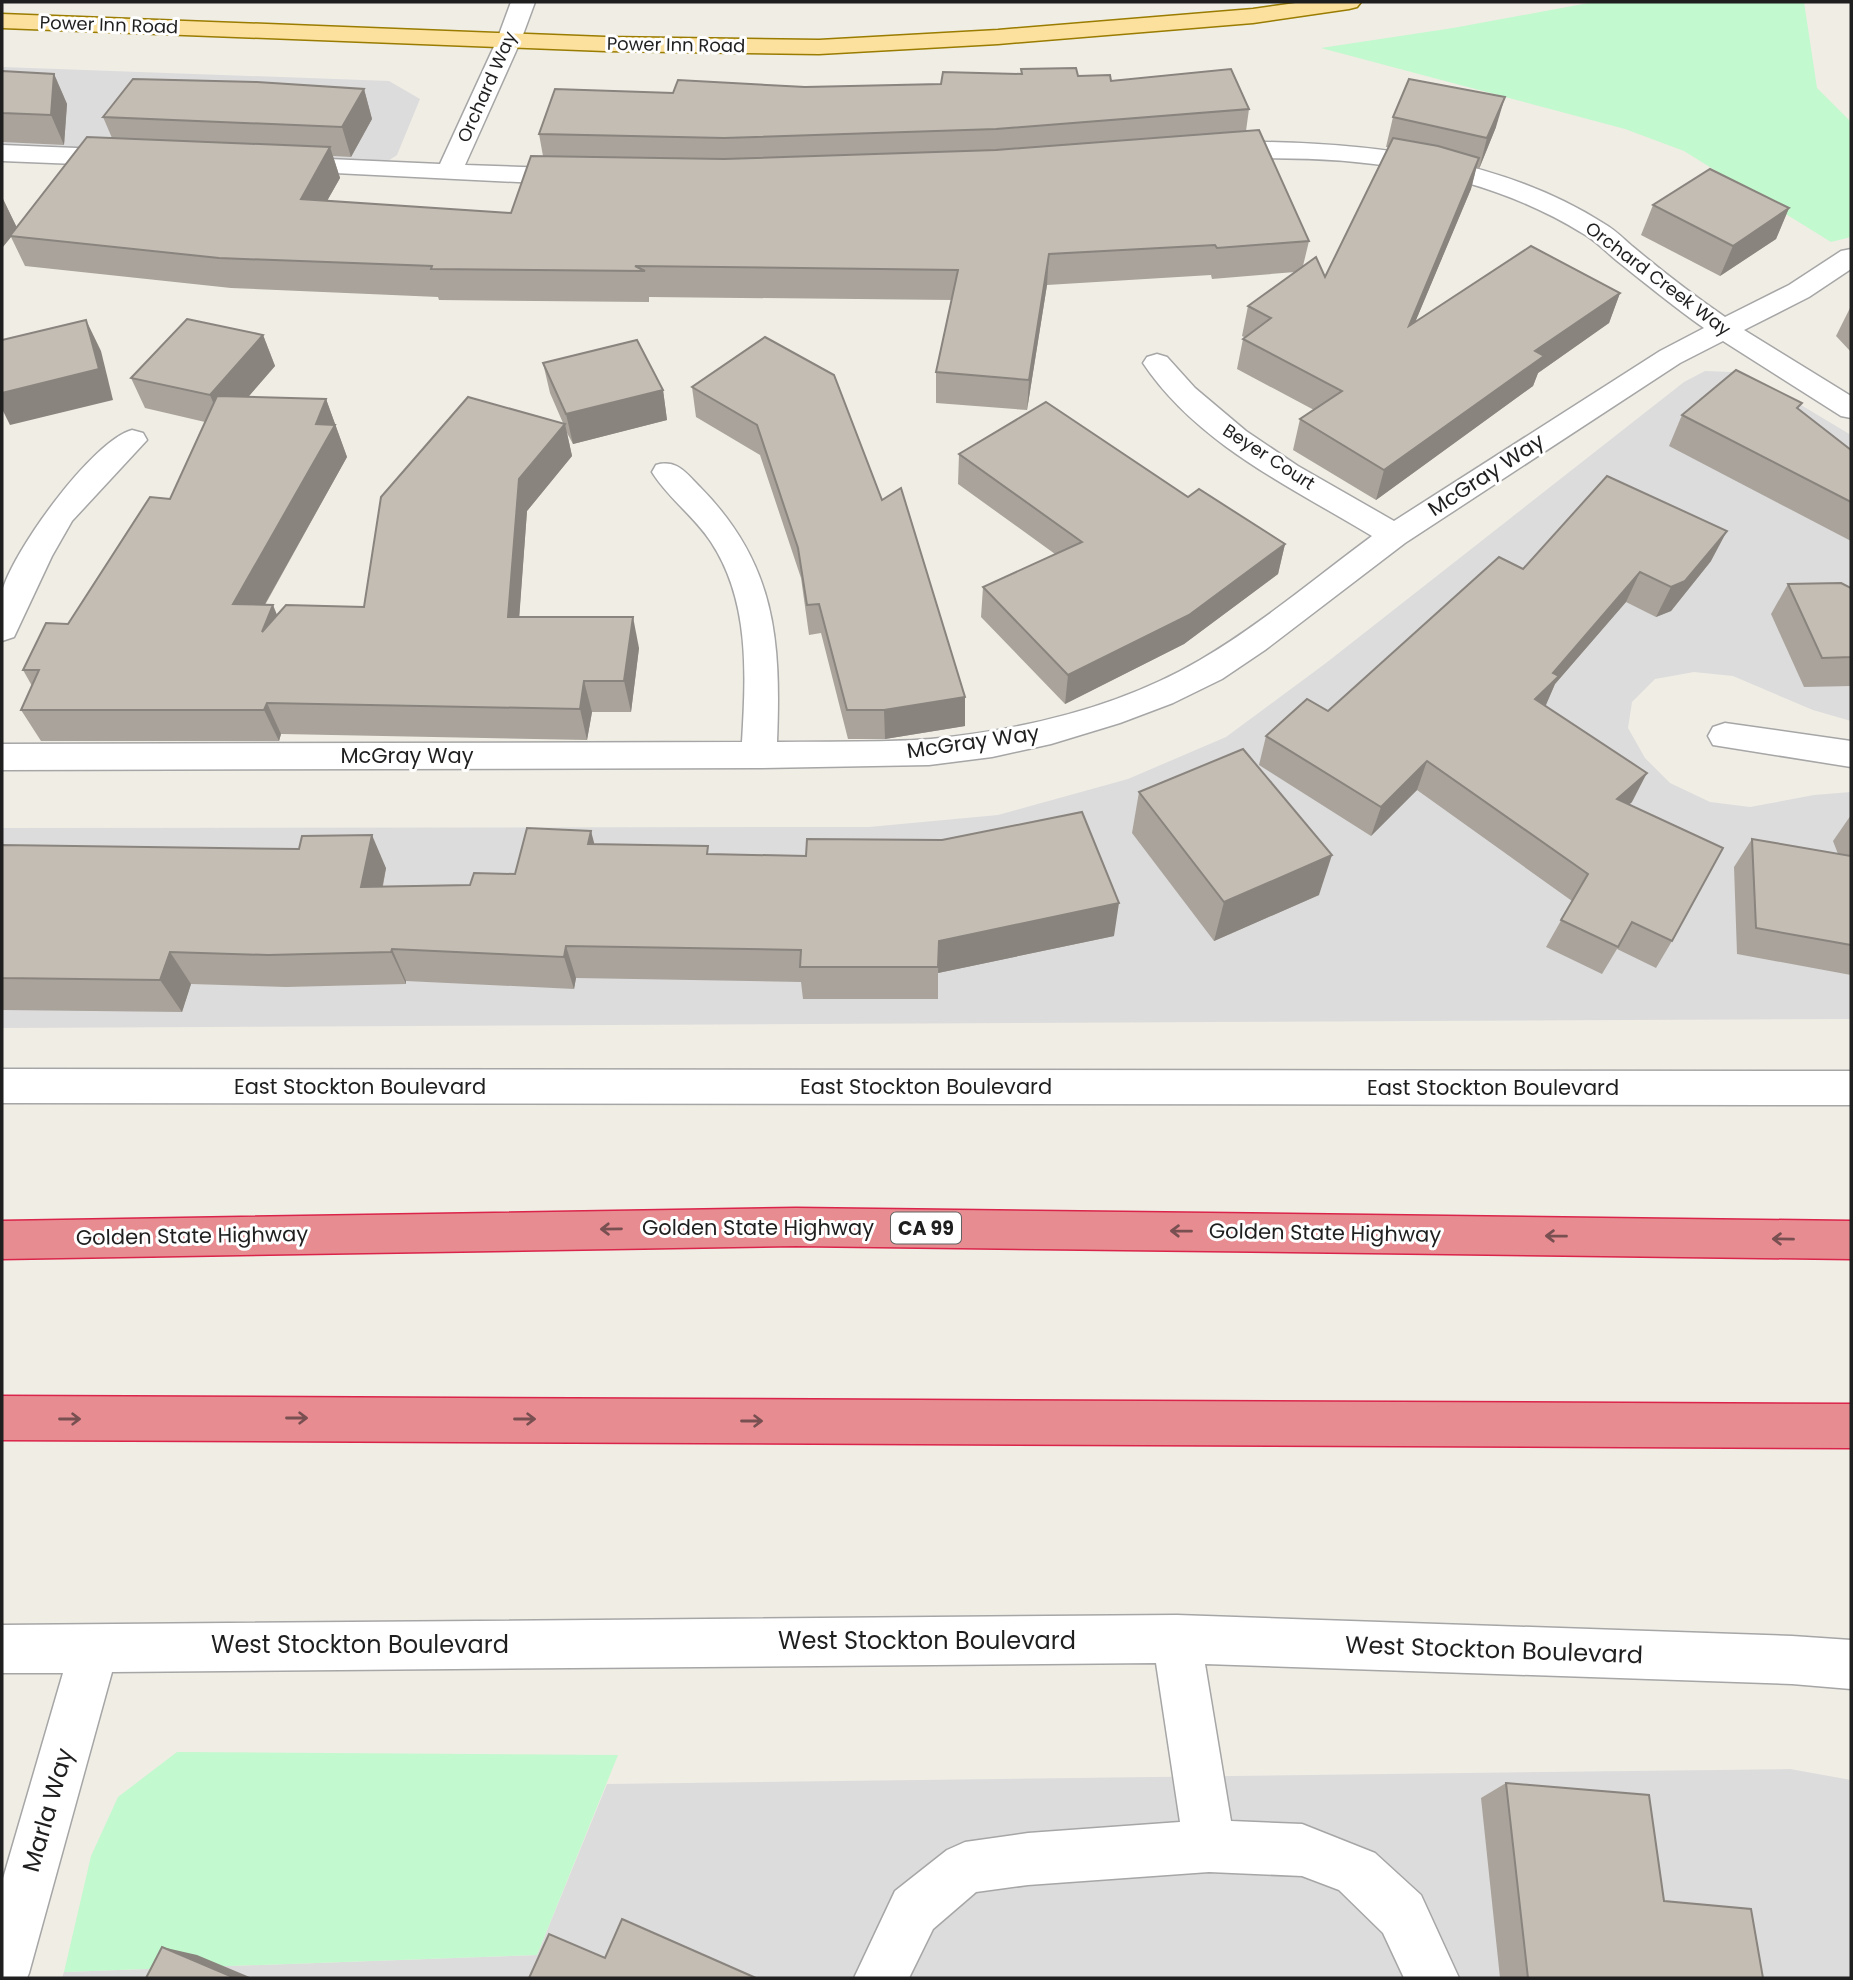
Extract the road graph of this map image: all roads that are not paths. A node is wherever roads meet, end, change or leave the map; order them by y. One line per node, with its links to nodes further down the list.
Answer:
1 (523, 2): 4 (street, Orchard Way)
2 (1349, 2): 4 (main road, Power Inn Road)
3 (2, 21): 4 (main road, Power Inn Road)
4 (509, 40): 9 (street, Orchard Way)
5 (2, 153): 7 (street)
6 (1188, 155): 12 (street, Orchard Creek Way)
7 (155, 159)
8 (253, 164): 9 (street)
9 (449, 172): 10 (street)
10 (607, 178)
11 (1851, 257): 12 (street, McGray Way)
12 (1725, 330): 14 (street, Orchard Creek Way); 17 (street, McGray Way)
13 (1157, 363): 17 (street, Beyer Court)
14 (1851, 409)
15 (132, 440): 18 (street)
16 (667, 472): 21 (street)
17 (1394, 535): 21 (street, McGray Way)
18 (2, 629)
19 (1725, 736): 20 (street)
20 (1851, 754)
21 (759, 755): 22 (street, McGray Way)
22 (2, 757)
23 (2, 1086): 24 (street, East Stockton Boulevard)
24 (1851, 1088)
25 (2, 1240): 26 (highway, Golden State Highway / CA 99, one-way to 25)
26 (1851, 1240)
27 (2, 1419): 28 (highway, one-way to 28)
28 (1851, 1426)
29 (1177, 1639): 30 (street, West Stockton Boulevard); 32 (street, West Stockton Boulevard); 33 (street)
30 (95, 1647): 31 (street, West Stockton Boulevard); 34 (street, Marla Way)
31 (2, 1649)
32 (1851, 1665)
33 (1209, 1846): 35 (street); 36 (street)
34 (2, 1973)
35 (881, 1978)
36 (1432, 1978)

